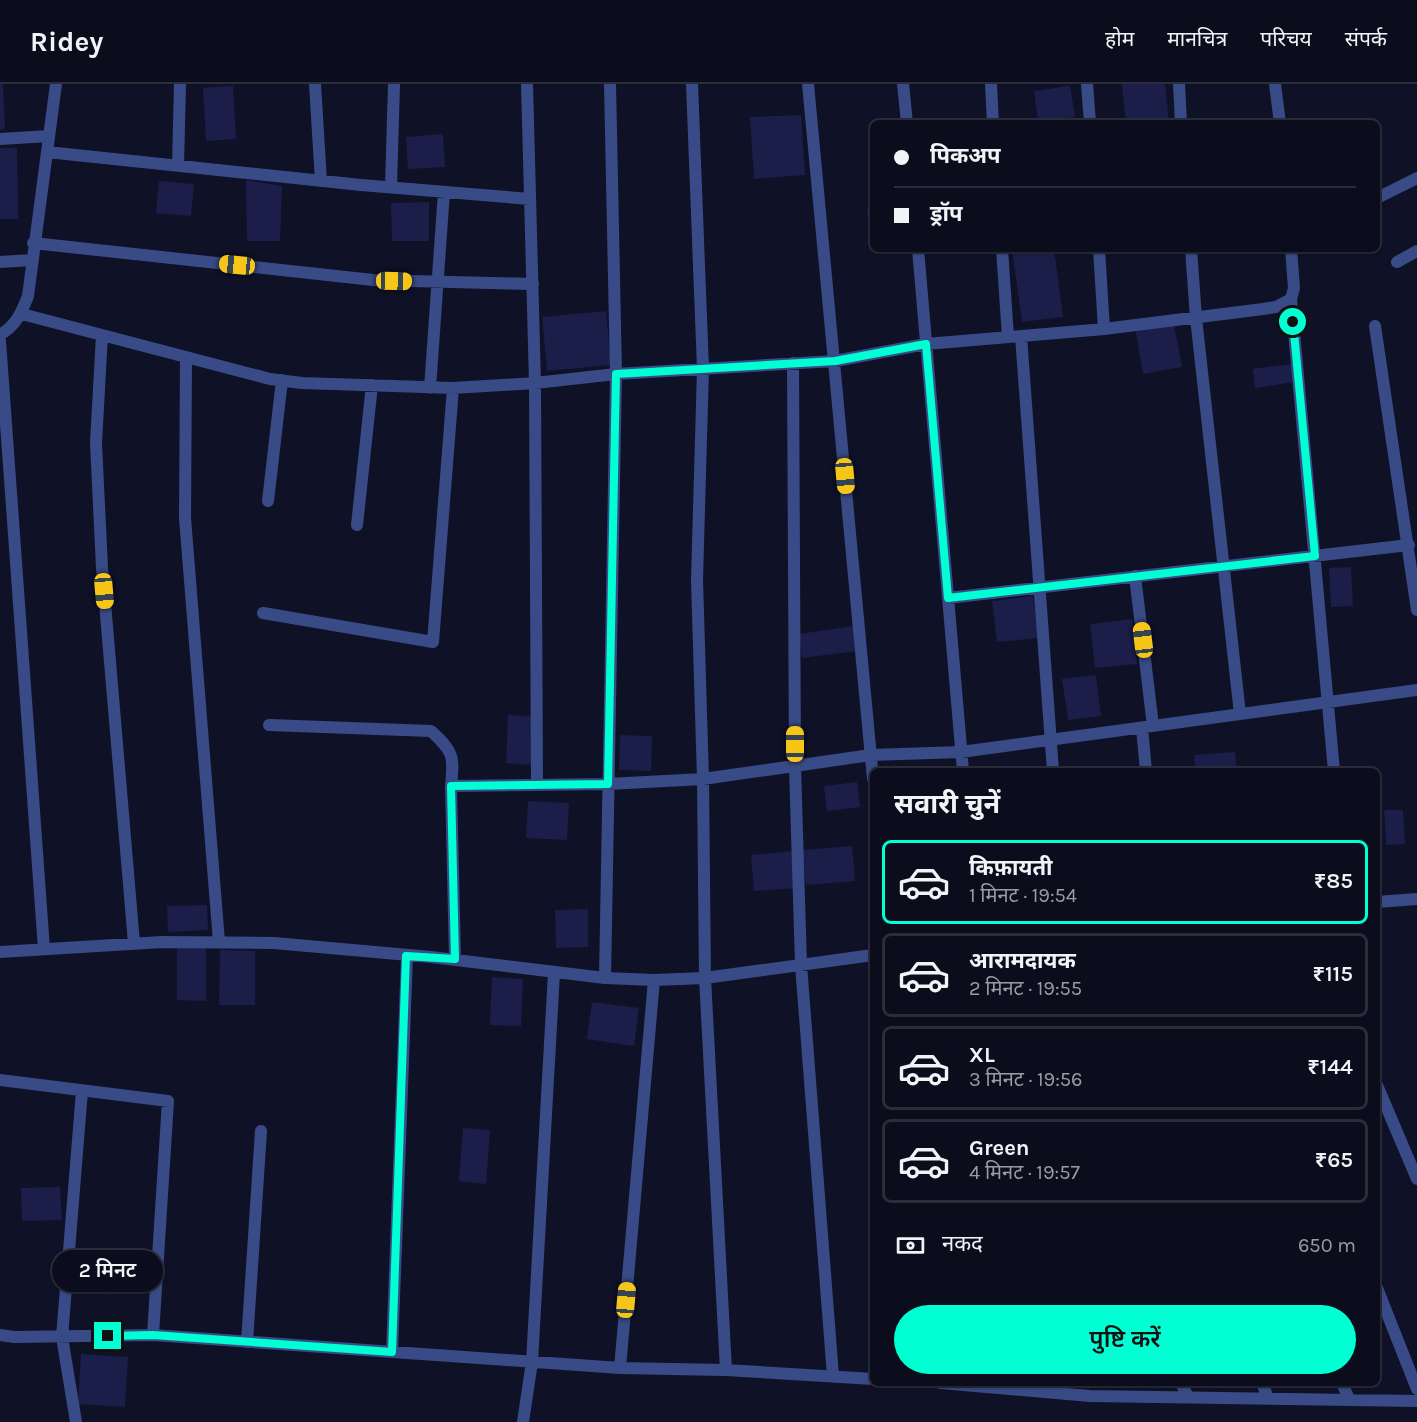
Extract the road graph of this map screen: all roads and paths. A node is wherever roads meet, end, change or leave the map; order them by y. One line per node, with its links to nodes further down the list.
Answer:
1 (56, 84): 19 (street)
2 (180, 84): 22 (street)
3 (315, 84): 24 (street)
4 (394, 84): 25 (street)
5 (527, 84): 28 (street)
6 (610, 84): 56 (street)
7 (692, 84): 55 (street)
8 (808, 84): 53 (street)
9 (903, 84): 14 (street)
10 (991, 84): 15 (street)
11 (1087, 84): 16 (street)
12 (1179, 84): 17 (street)
13 (1275, 84): 18 (street)
14 (907, 120)
15 (993, 120)
16 (1090, 120)
17 (1182, 120)
18 (1280, 120)
19 (49, 136): 20 (street); 21 (street)
20 (0, 139)
21 (46, 152): 22 (street); 29 (street)
22 (178, 166): 24 (street)
23 (1417, 178): 27 (street)
24 (321, 181): 25 (street)
25 (391, 187): 26 (street)
26 (444, 192): 28 (street); 39 (street)
27 (1380, 196)
28 (530, 199): 40 (street)
29 (33, 243): 36 (street); 39 (street)
30 (1417, 251): 38 (street)
31 (918, 252): 51 (street)
32 (1002, 252): 49 (street)
33 (1099, 252): 45 (street)
34 (1191, 252): 43 (street)
35 (1291, 252): 41 (street)
36 (32, 260): 37 (street); 42 (street)
37 (0, 262)
38 (1397, 262)
39 (437, 282): 40 (street); 60 (street)
40 (533, 284): 58 (street)
41 (1291, 299): 43 (street); 65 (street)
42 (21, 314): 46 (street); 47 (street)
43 (1196, 318): 45 (street); 66 (street)
44 (1375, 326): 64 (street)
45 (1104, 329): 48 (street)
46 (0, 335)
47 (102, 335): 52 (street); 93 (street)
48 (1022, 336): 49 (street); 68 (street)
49 (1008, 337): 51 (street)
50 (0, 341): 94 (street)
51 (926, 344): 53 (street); 69 (street)
52 (186, 357): 57 (street); 92 (street)
53 (835, 361): 54 (street); 79 (street)
54 (793, 363): 55 (street); 80 (street)
55 (703, 369): 56 (street); 86 (street)
56 (616, 374): 58 (street); 88 (street)
57 (282, 380): 59 (street); 62 (street)
58 (535, 383): 61 (street); 87 (street)
59 (372, 386): 60 (street); 63 (street)
60 (430, 388): 61 (street)
61 (453, 388): 71 (street)
62 (268, 501)
63 (357, 525)
64 (1409, 545): 65 (street); 70 (street)
65 (1315, 556): 66 (street); 73 (street)
66 (1222, 566): 67 (street); 74 (street)
67 (1135, 576): 68 (street); 76 (street)
68 (1040, 587): 69 (street); 77 (street)
69 (948, 598): 78 (street)
70 (1417, 610)
71 (263, 613)
72 (1417, 690): 73 (street)
73 (1328, 702): 74 (street); 85 (street)
74 (1240, 714): 76 (street)
75 (269, 725): 89 (street)
76 (1147, 727): 77 (street); 84 (street)
77 (1051, 740): 78 (street); 83 (street)
78 (961, 752): 79 (street); 82 (street)
79 (871, 754): 80 (street); 81 (street)
80 (795, 766): 86 (street); 99 (street)
81 (872, 768)
82 (963, 768)
83 (1053, 768)
84 (1146, 768)
85 (1334, 768)
86 (703, 779): 88 (street); 102 (street)
87 (537, 783): 88 (street); 89 (street)
88 (608, 784): 101 (street)
89 (451, 786): 98 (street)
90 (1417, 899): 91 (street)
91 (1380, 902)
92 (219, 942): 93 (street); 97 (street)
93 (134, 943): 94 (street)
94 (44, 949): 95 (street)
95 (0, 952)
96 (870, 955): 99 (street)
97 (406, 956): 98 (street); 114 (street)
98 (455, 959): 100 (street)
99 (801, 965): 102 (street); 118 (street)
100 (554, 973): 101 (street); 115 (street)
101 (605, 978): 103 (street)
102 (705, 978): 103 (street); 117 (street)
103 (654, 980): 116 (street)
104 (0, 1080): 105 (street)
105 (82, 1091): 111 (street); 112 (street)
106 (1380, 1092): 108 (street)
107 (261, 1131): 113 (street)
108 (1417, 1179)
109 (1380, 1296): 125 (street)
110 (0, 1335): 112 (street)
111 (153, 1335): 112 (street); 113 (street)
112 (62, 1337): 131 (street)
113 (247, 1341): 114 (street)
114 (392, 1352): 115 (street)
115 (532, 1362): 116 (street); 132 (street)
116 (620, 1368): 117 (street)
117 (726, 1370): 118 (street)
118 (833, 1376): 119 (street)
119 (870, 1379)
120 (975, 1386): 126 (street)
121 (1086, 1386): 126 (street)
122 (1182, 1386): 127 (street)
123 (1263, 1386): 128 (street)
124 (1342, 1386): 129 (street)
125 (1417, 1389)
126 (1090, 1396): 127 (street)
127 (1188, 1397): 128 (street)
128 (1268, 1398): 129 (street)
129 (1349, 1399): 130 (street)
130 (1417, 1401)
131 (76, 1422)
132 (523, 1422)

